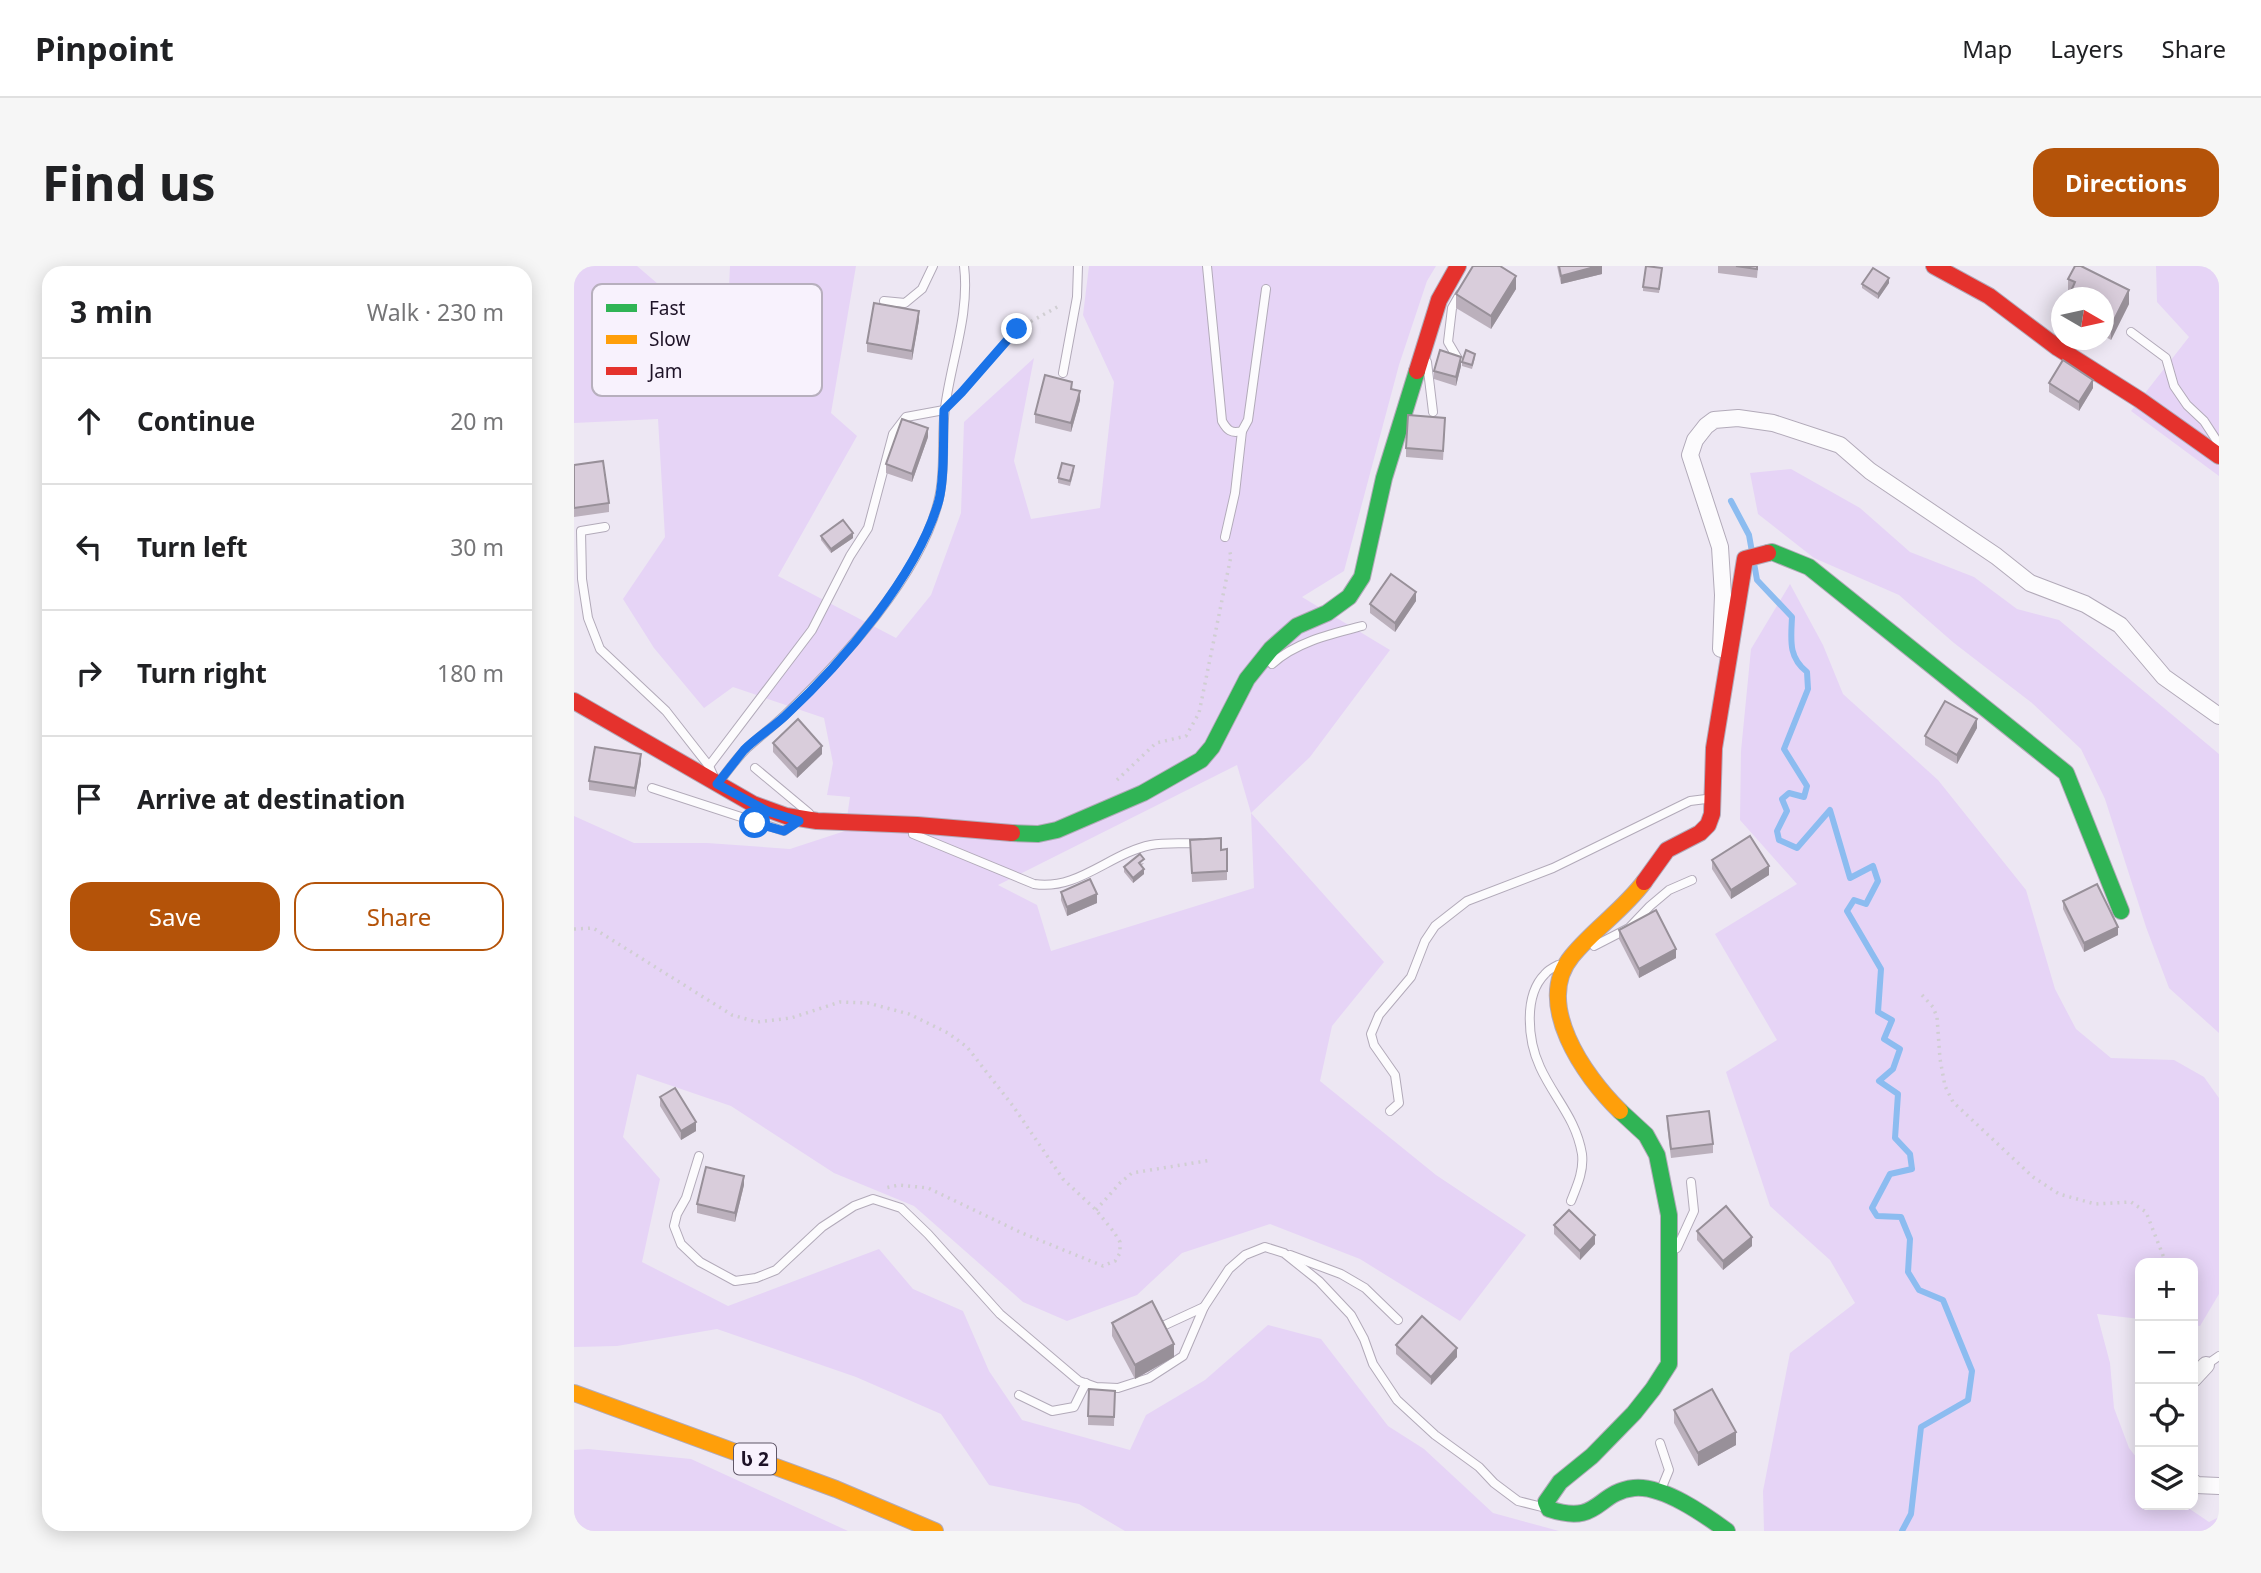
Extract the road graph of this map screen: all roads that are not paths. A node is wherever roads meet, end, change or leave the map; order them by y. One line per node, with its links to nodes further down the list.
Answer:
1 (933, 266): 9 (lane)
2 (964, 266): 14 (lane)
3 (1078, 266): 13 (lane)
4 (1207, 266): 16 (lane)
5 (1458, 266): 11 (main road)
6 (1934, 266): 18 (main road)
7 (1464, 287): 12 (lane)
8 (1266, 289): 16 (lane)
9 (884, 301)
10 (2131, 332): 17 (lane)
11 (1425, 347): 15 (lane); 22 (main road)
12 (1458, 359)
13 (1063, 373)
14 (944, 410): 26 (lane); 28 (lane)
15 (1433, 412)
16 (1242, 431): 20 (lane)
17 (2219, 444)
18 (2219, 456)
19 (605, 527): 26 (lane)
20 (1225, 537)
21 (1362, 626): 22 (lane)
22 (1236, 699): 33 (main road)
23 (574, 701): 28 (main road)
24 (1719, 711): 25 (street); 30 (main road); 36 (main road)
25 (2219, 716)
26 (709, 766): 28 (lane)
27 (755, 768): 32 (lane)
28 (717, 784): 31 (main road)
29 (652, 788): 31 (lane)
30 (1712, 804): 37 (main road); 38 (lane)
31 (799, 821): 32 (main road)
32 (828, 822): 33 (main road)
33 (886, 824): 34 (lane)
34 (1212, 843)
35 (1692, 880): 37 (lane)
36 (2121, 911)
37 (1573, 955): 41 (lane); 43 (main road)
38 (1391, 1111)
39 (699, 1156): 49 (lane)
40 (1691, 1182): 43 (lane)
41 (1571, 1201)
42 (1284, 1252): 44 (lane); 45 (lane); 56 (lane)
43 (1670, 1262): 56 (main road)
44 (1204, 1307): 46 (lane); 49 (lane)
45 (1398, 1320)
46 (1165, 1325)
47 (2212, 1360): 48 (street)
48 (2198, 1374)
49 (1086, 1383): 51 (lane)
50 (574, 1393): 57 (main road, ს 2)
51 (1019, 1395)
52 (1660, 1443): 55 (lane)
53 (2198, 1485): 54 (street)
54 (2219, 1486)
55 (1660, 1492): 56 (main road); 58 (main road)
56 (1549, 1508)
57 (934, 1531)
58 (1727, 1531)

